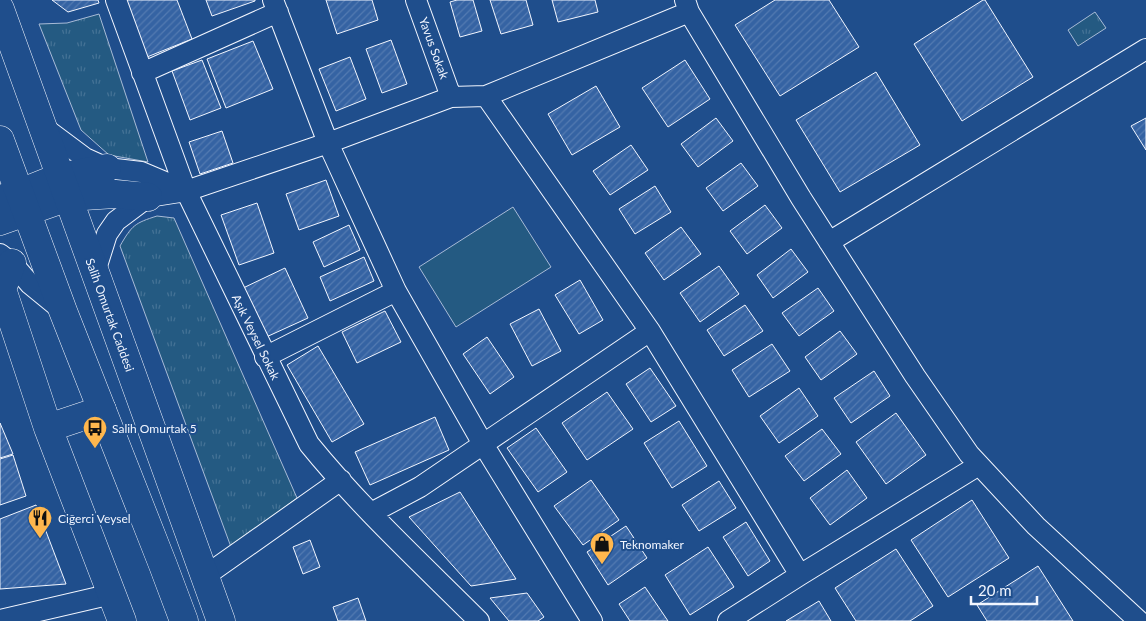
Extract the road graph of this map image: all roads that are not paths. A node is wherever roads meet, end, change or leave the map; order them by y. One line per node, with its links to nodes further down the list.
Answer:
1 (116, 0): 7 (street, Aşık Veysel Sokak)
2 (416, 0): 9 (street, Yavus Sokak)
3 (276, 6): 7 (street); 12 (street)
4 (687, 6): 8 (street); 19 (street)
5 (0, 9): 10 (main road, Salih Omurtak Caddesi)
6 (1146, 49): 19 (street)
7 (142, 73): 15 (street, Aşık Veysel Sokak)
8 (486, 96): 9 (street); 24 (street)
9 (451, 97): 12 (street)
10 (42, 126): 13 (street); 14 (main road, Salih Omurtak Caddesi)
11 (0, 140): 17 (main road)
12 (328, 144): 15 (street); 22 (street)
13 (107, 168): 14 (main road); 15 (street)
14 (64, 187): 16 (main road); 17 (main road); 21 (main road, Salih Omurtak Caddesi)
15 (186, 192): 16 (street); 25 (street, Aşık Veysel Sokak)
16 (148, 197): 21 (street)
17 (16, 201): 18 (main road); 23 (main road)
18 (0, 221)
19 (829, 242): 29 (street)
20 (6, 258): 23 (street); 27 (main road)
21 (95, 272): 33 (main road, Salih Omurtak Caddesi)
22 (396, 291): 25 (street); 28 (street)
23 (63, 311): 26 (main road)
24 (650, 331): 28 (street); 32 (street)
25 (265, 357): 30 (street, Aşık Veysel Sokak)
26 (102, 410): 27 (main road); 37 (main road)
27 (48, 428): 34 (main road)
28 (483, 444): 31 (street); 40 (street)
29 (979, 465): 32 (street); 42 (street)
30 (341, 480): 31 (street, Aşık Veysel Sokak); 33 (street)
31 (371, 513): 39 (street, Aşık Veysel Sokak)
32 (800, 575): 41 (street)
33 (205, 576): 38 (main road, Salih Omurtak Caddesi)
34 (112, 594): 35 (street); 36 (main road)
35 (0, 620)
36 (122, 621)
37 (184, 621)
38 (221, 621)
39 (480, 621)
40 (592, 621)
41 (728, 621)
42 (1139, 621)

